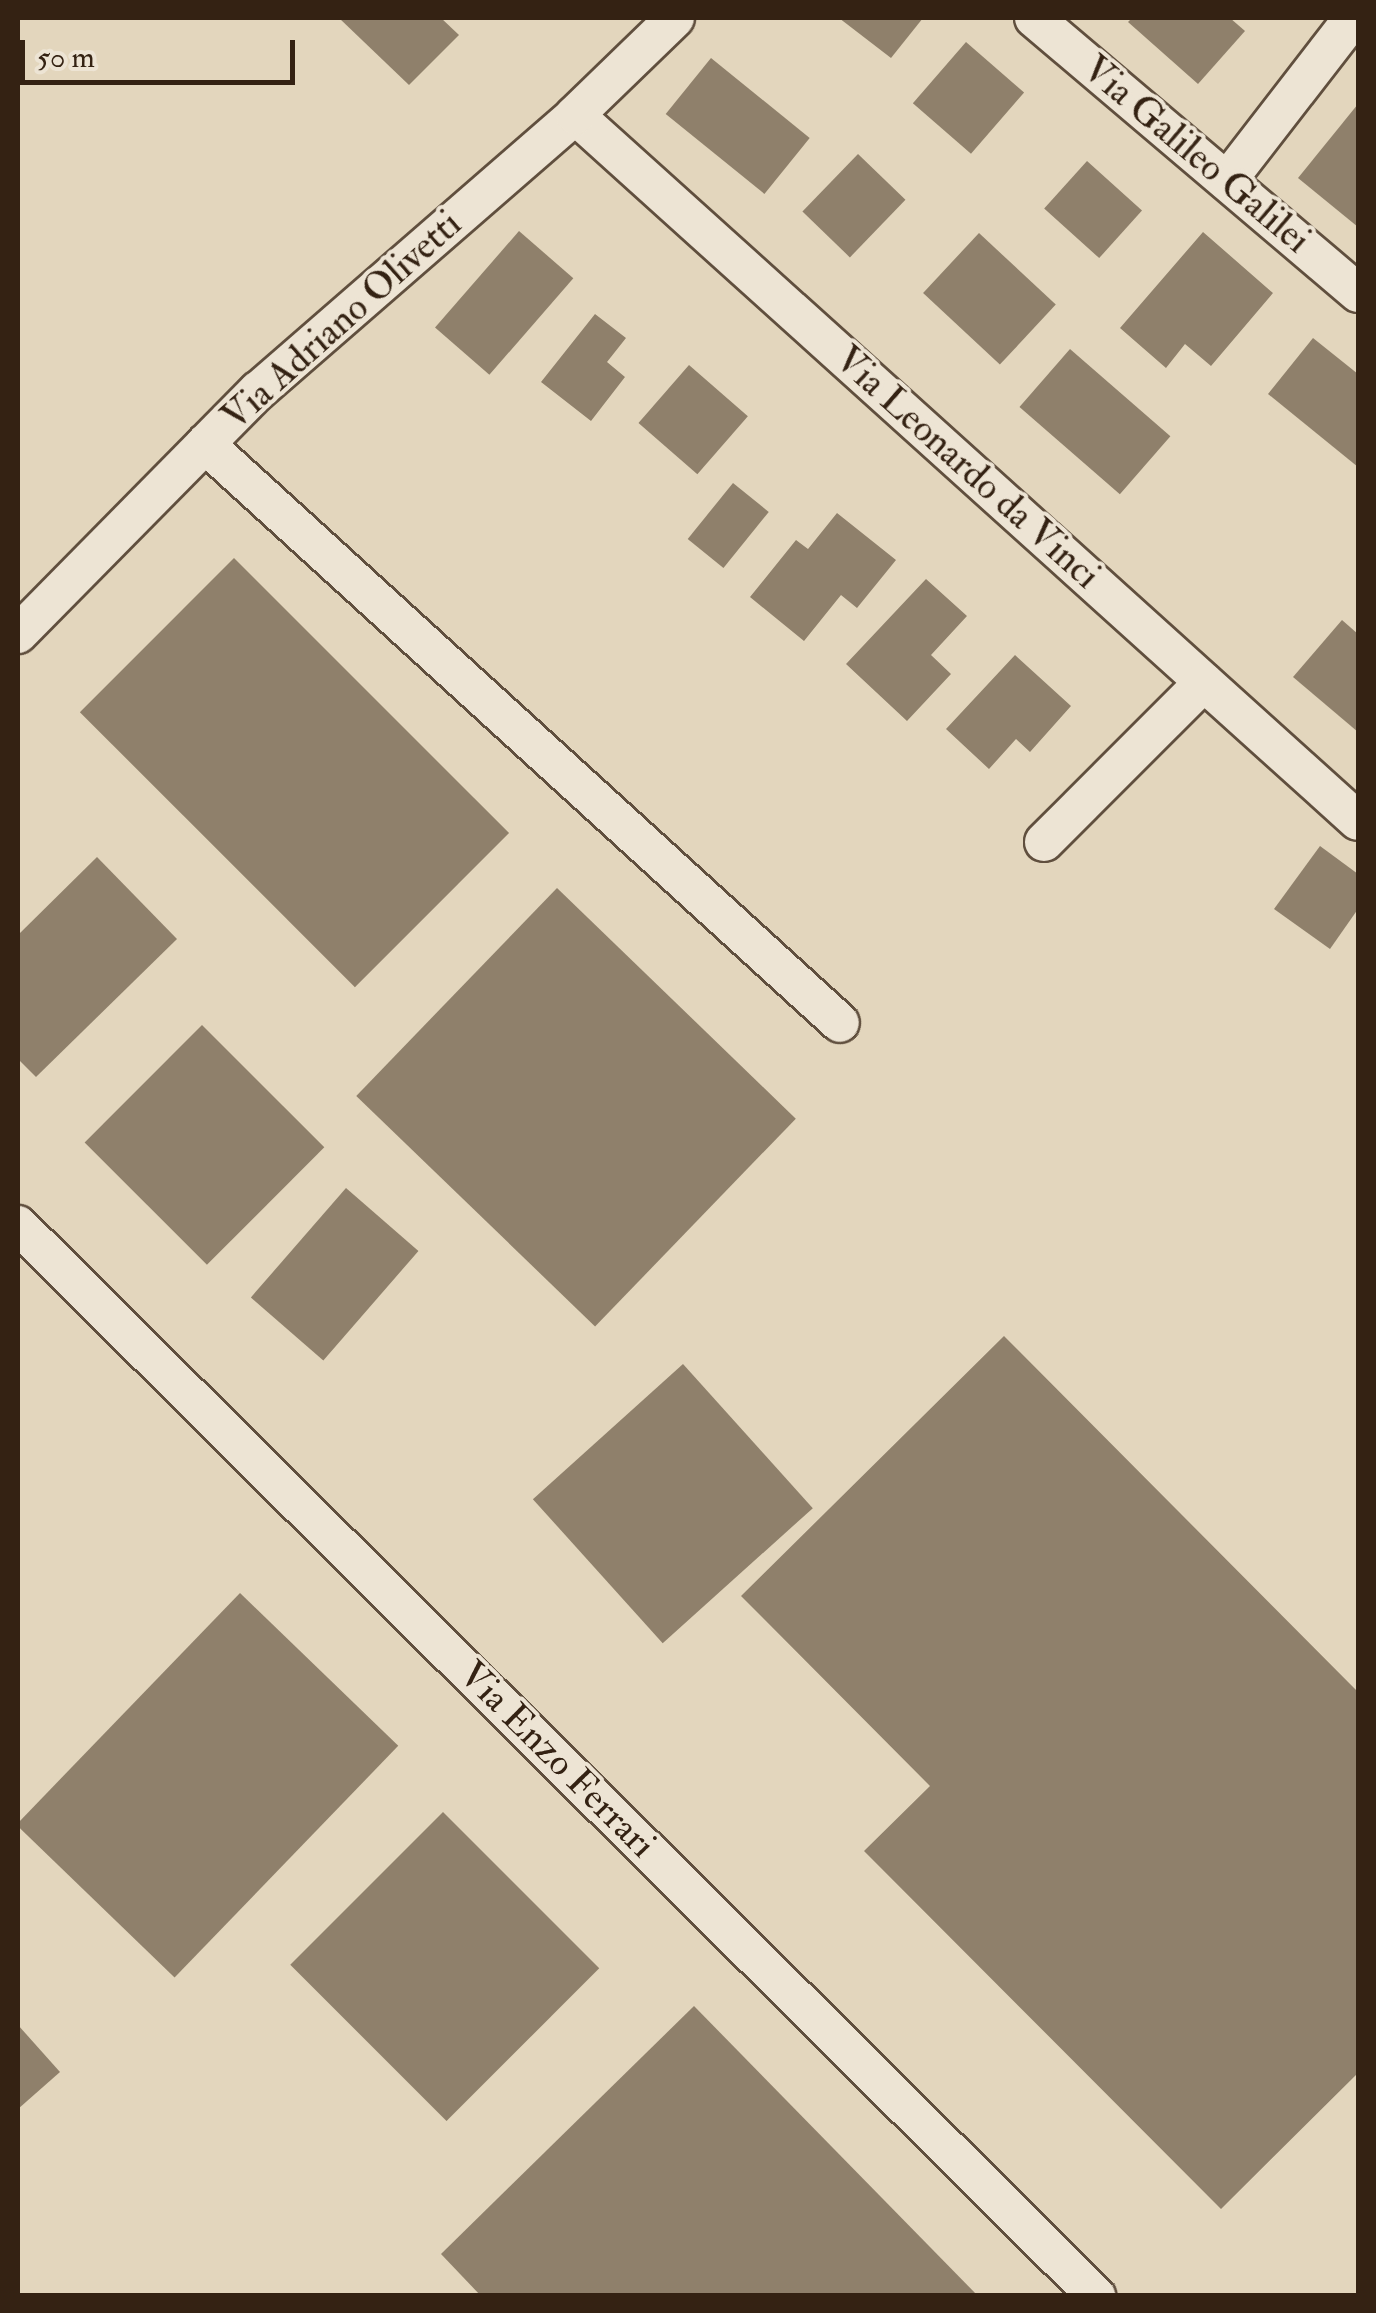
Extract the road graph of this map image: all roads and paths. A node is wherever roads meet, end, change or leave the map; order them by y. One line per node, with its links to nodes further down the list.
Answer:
1 (674, 18): 4 (street, Via Adriano Olivetti)
2 (1034, 18): 5 (street, Via Galileo Galilei)
3 (1353, 18): 5 (street)
4 (575, 115): 7 (street, Via Adriano Olivetti); 9 (street, Via Leonardo da Vinci)
5 (1227, 181): 6 (street, Via Galileo Galilei)
6 (1358, 294)
7 (205, 444): 8 (street, Via Adriano Olivetti); 12 (street)
8 (18, 634)
9 (1204, 682): 10 (street, Via Leonardo da Vinci); 11 (street)
10 (1358, 821)
11 (1044, 842)
12 (840, 1023)
13 (18, 1225): 14 (street, Via Enzo Ferrari)
14 (1096, 2296)

